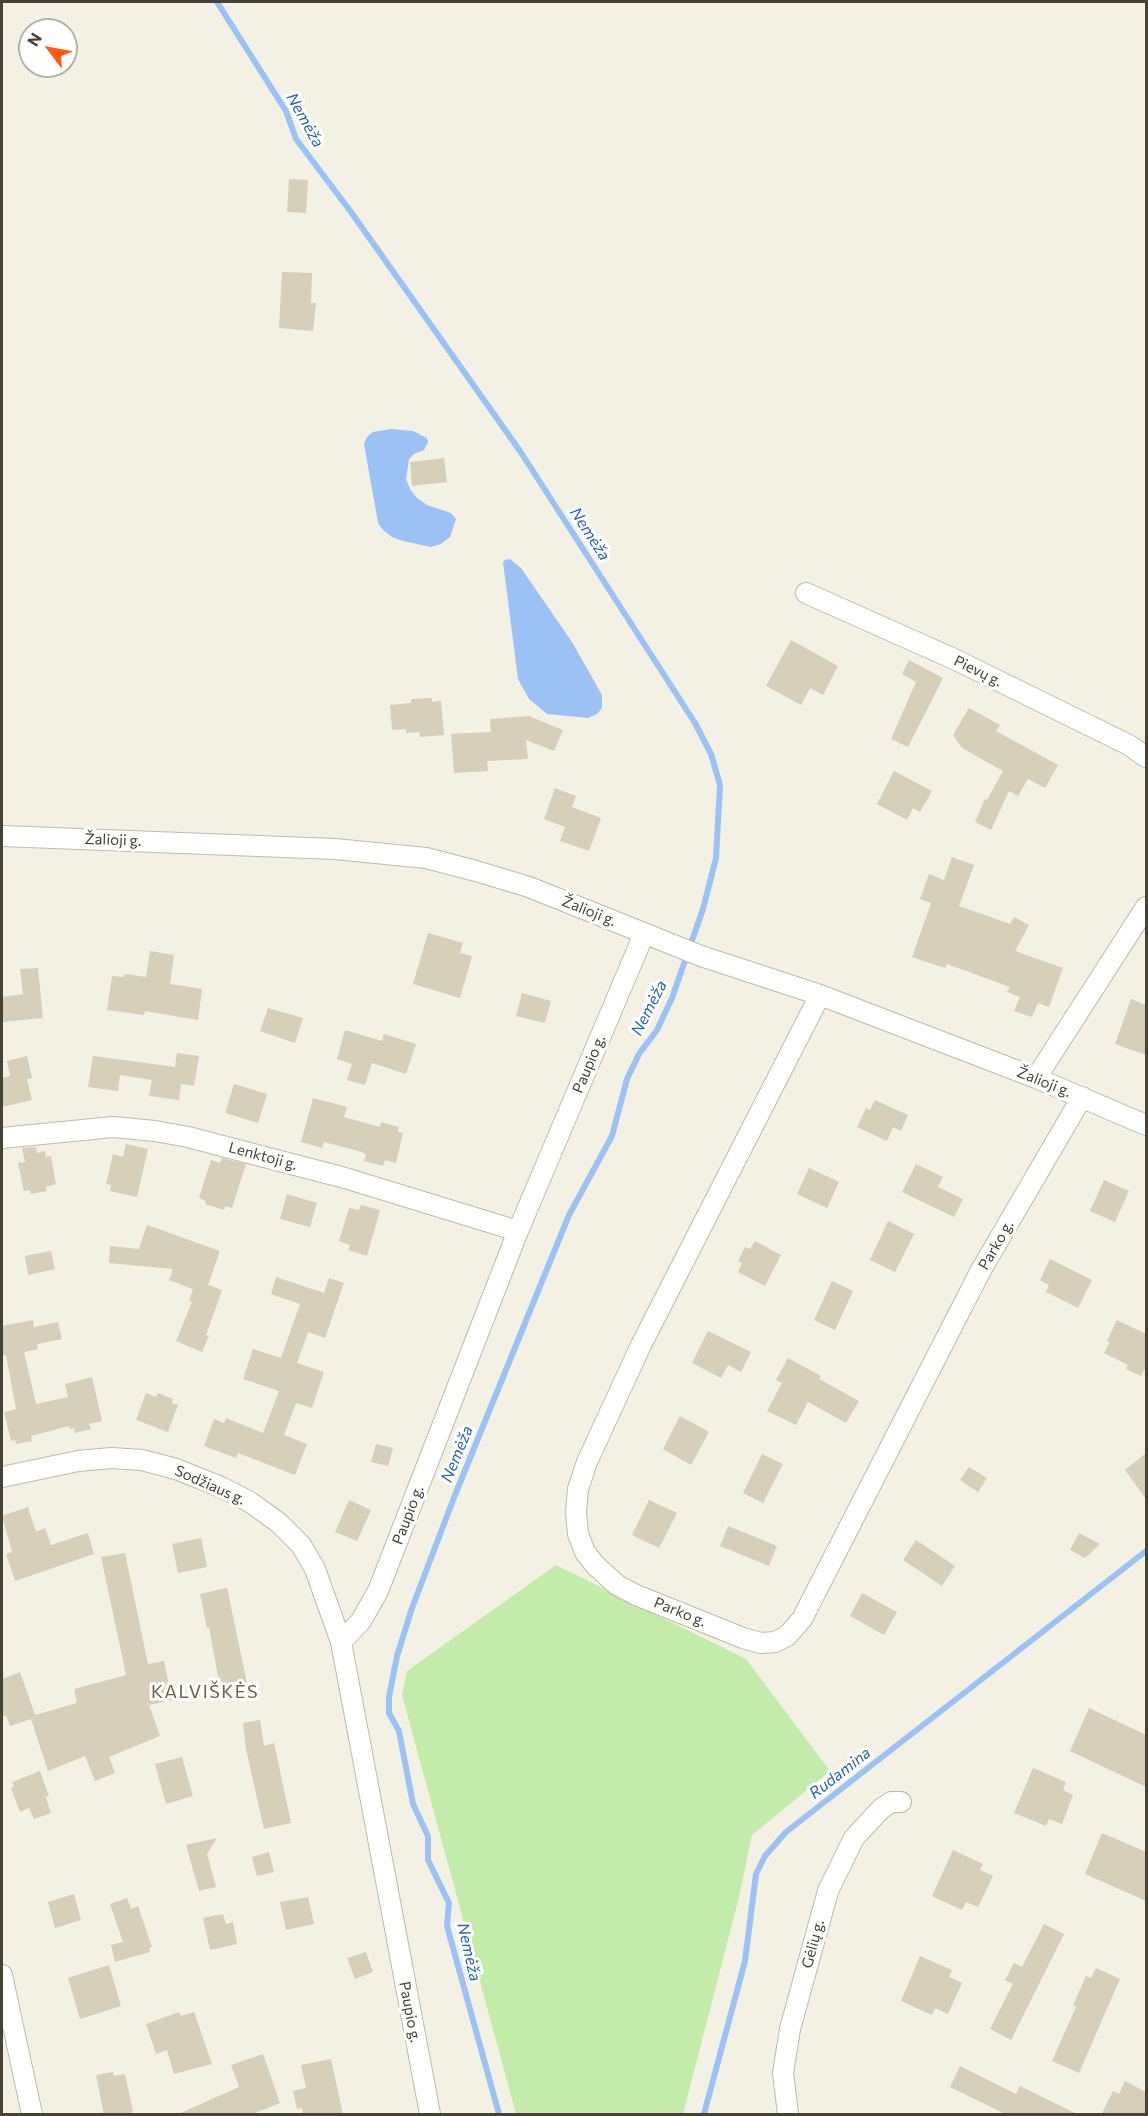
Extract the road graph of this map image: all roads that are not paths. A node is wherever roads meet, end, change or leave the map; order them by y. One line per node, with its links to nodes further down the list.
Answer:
1 (806, 593): 2 (street, Pievų g.)
2 (1146, 757)
3 (2, 836): 5 (street, Žalioji g.)
4 (1146, 907): 7 (street)
5 (644, 934): 6 (street, Žalioji g.); 11 (street, Paupio g.)
6 (820, 995): 7 (street, Žalioji g.); 8 (street, Parko g.)
7 (1036, 1078): 8 (street, Žalioji g.)
8 (1082, 1097): 9 (street, Žalioji g.)
9 (1146, 1125)
10 (2, 1138): 11 (street, Lenktoji g.)
11 (519, 1231): 13 (street, Paupio g.)
12 (2, 1477): 13 (street, Sodžiaus g.)
13 (341, 1642): 17 (street, Paupio g.)
14 (901, 1802): 18 (street, Gėlių g.)
15 (2, 1975): 16 (street)
16 (32, 2115)
17 (430, 2115)
18 (788, 2115)

